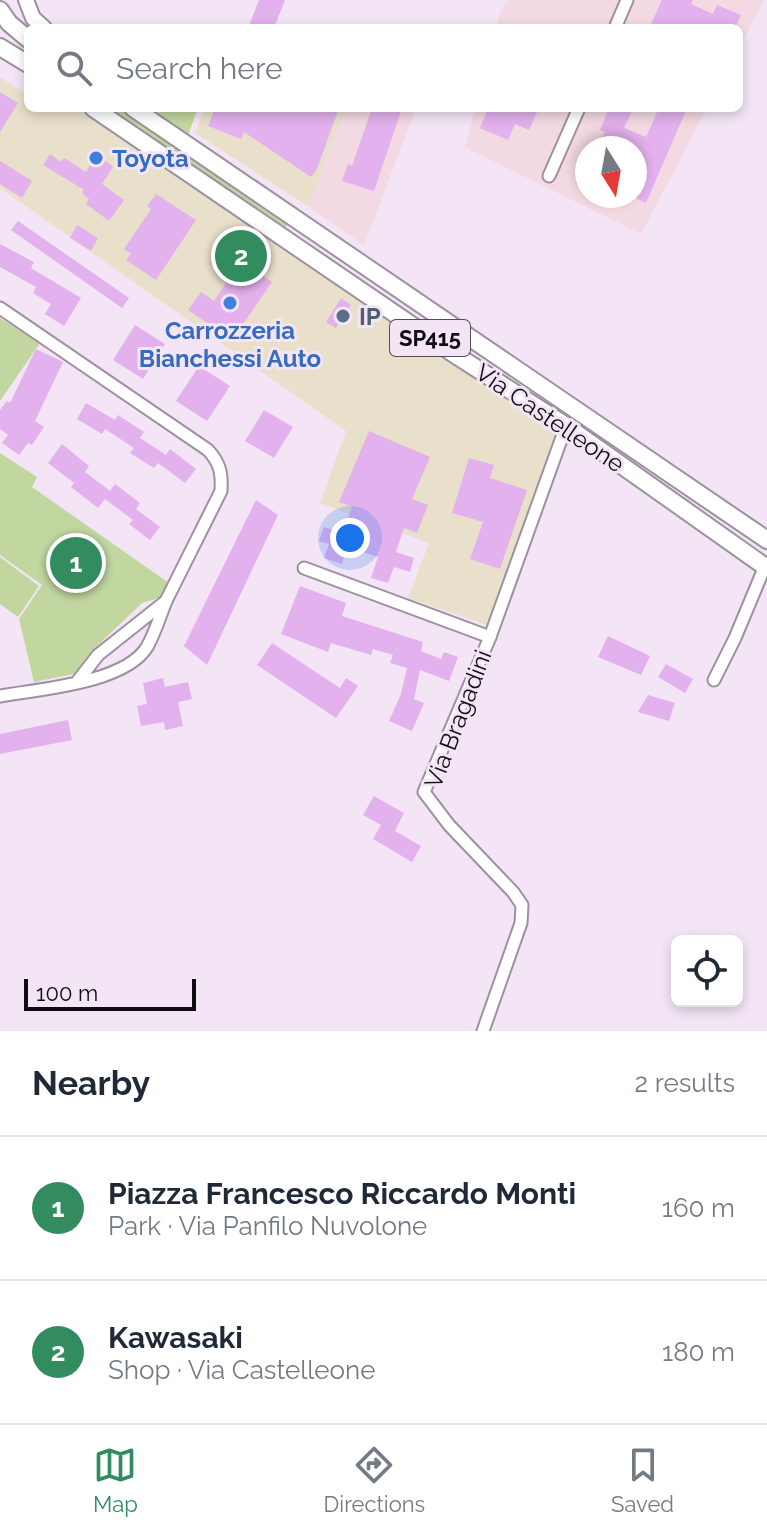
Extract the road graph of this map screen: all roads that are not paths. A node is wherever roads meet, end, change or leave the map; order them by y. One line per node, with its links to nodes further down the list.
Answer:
1 (26, 0): 4 (street)
2 (627, 0): 5 (street)
3 (0, 10): 6 (main road)
4 (40, 24)
5 (617, 24)
6 (24, 36)
7 (0, 47): 8 (main road)
8 (24, 62)
9 (99, 112): 16 (main road, Via Castelleone / SP415)
10 (139, 112): 13 (main road, Via Castelleone / SP415)
11 (153, 112): 13 (street)
12 (577, 112): 14 (street)
13 (172, 134): 17 (main road, Via Castelleone / SP415)
14 (549, 176)
15 (0, 308): 20 (street)
16 (566, 426): 18 (main road, Via Castelleone / SP415); 21 (street, Via Bragadini)
17 (767, 540)
18 (766, 567): 24 (street)
19 (304, 568): 21 (street)
20 (166, 601): 22 (street); 23 (street)
21 (490, 637): 27 (street, Via Bragadini)
22 (98, 655): 23 (street); 25 (street)
23 (104, 676): 25 (street)
24 (714, 680)
25 (77, 682): 26 (street)
26 (0, 696)
27 (483, 1031)

